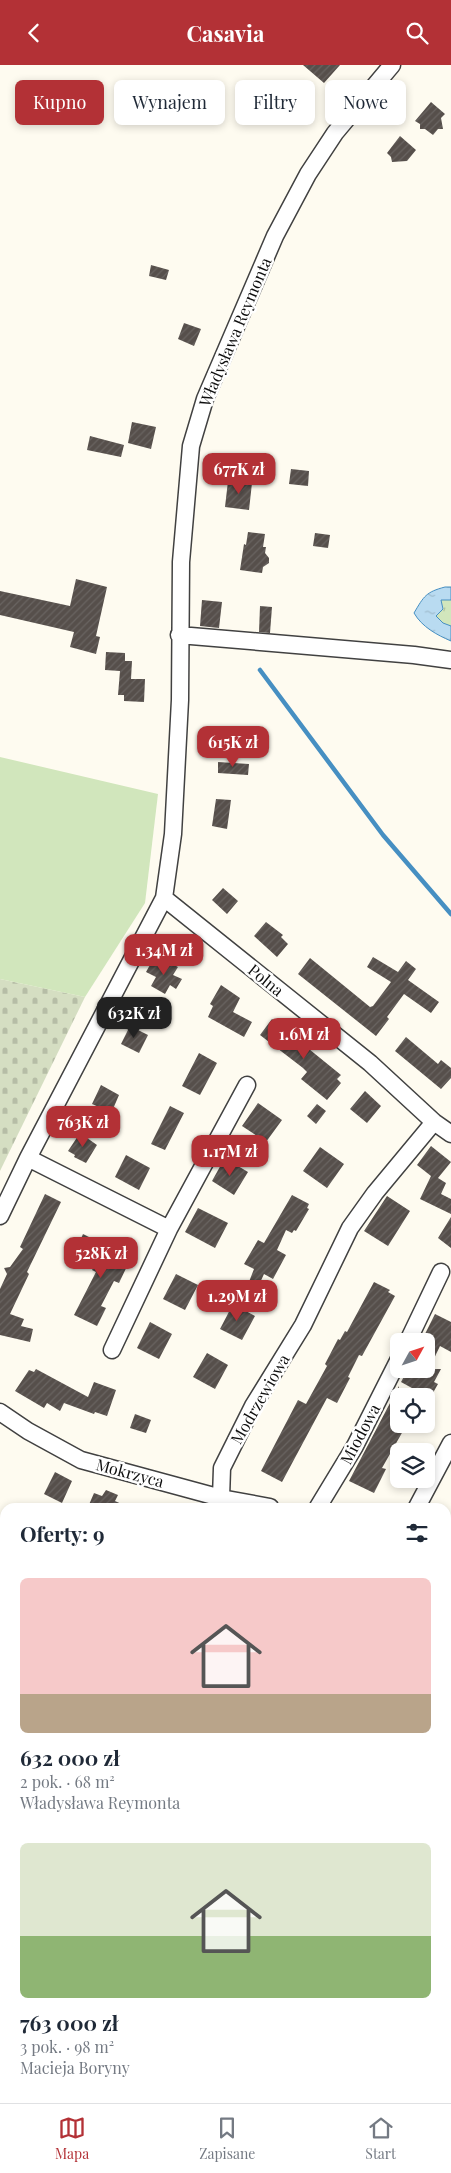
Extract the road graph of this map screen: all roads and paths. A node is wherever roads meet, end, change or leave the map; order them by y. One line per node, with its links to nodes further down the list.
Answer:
1 (392, 65): 2 (street, Władysława Reymonta)
2 (179, 635): 3 (street); 4 (street, Władysława Reymonta)
3 (451, 660)
4 (164, 898): 6 (street, Polna); 8 (street, Władysława Reymonta)
5 (247, 1085): 10 (street)
6 (434, 1122): 7 (street, Polna); 17 (street, Modrzewiowa)
7 (451, 1134)
8 (28, 1158): 9 (street, Władysława Reymonta); 10 (street)
9 (0, 1216)
10 (169, 1229): 13 (street)
11 (441, 1272): 12 (street)
12 (412, 1333)
13 (112, 1349)
14 (390, 1377): 18 (street, Miodowa)
15 (0, 1412): 17 (street, Mokrzyca)
16 (451, 1443): 19 (street)
17 (218, 1503)
18 (320, 1503)
19 (419, 1503)

